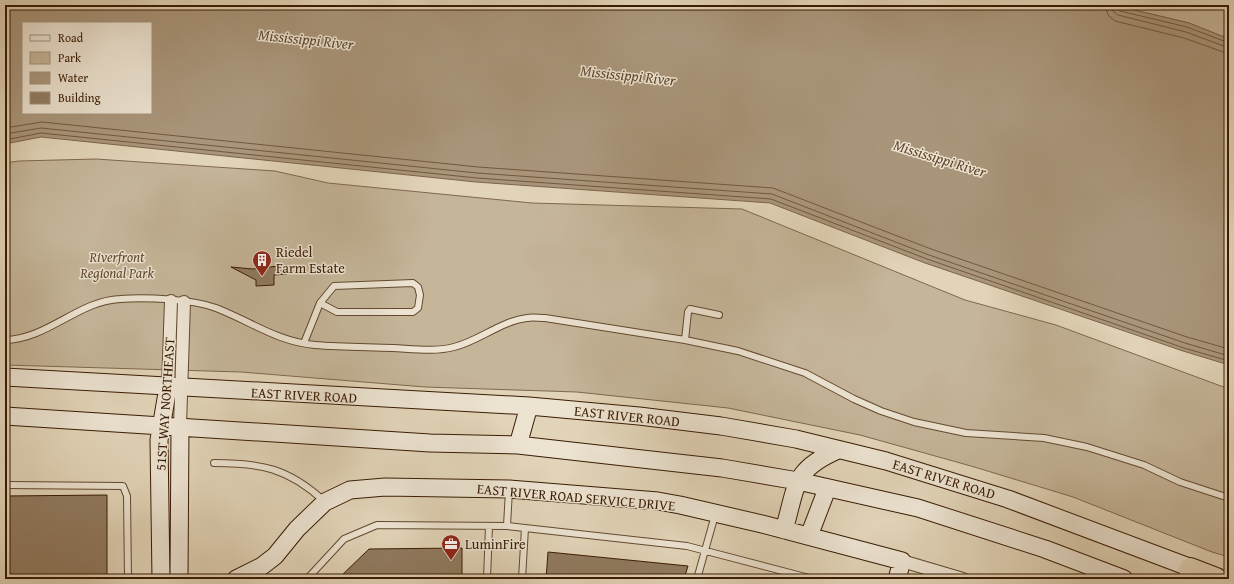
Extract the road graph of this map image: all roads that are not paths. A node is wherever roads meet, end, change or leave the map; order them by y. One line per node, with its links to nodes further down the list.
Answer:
1 (171, 300): 2 (lane); 5 (lane); 9 (street, 51ST WAY NORTHEAST)
2 (184, 302): 7 (lane); 9 (street, 51ST WAY NORTHEAST)
3 (320, 303): 3 (lane); 7 (lane)
4 (719, 315): 6 (lane)
5 (5, 340)
6 (685, 340): 7 (lane); 21 (lane)
7 (304, 343)
8 (5, 377): 9 (street, EAST RIVER ROAD)
9 (175, 387): 10 (street, EAST RIVER ROAD); 12 (street, 51ST WAY NORTHEAST); 13 (street, 51ST WAY NORTHEAST)
10 (530, 406): 14 (street); 15 (street, EAST RIVER ROAD)
11 (5, 416): 12 (street)
12 (162, 425): 13 (street); 33 (street, 51ST WAY NORTHEAST)
13 (180, 426): 14 (street); 34 (street, 51ST WAY NORTHEAST)
14 (518, 445): 17 (street)
15 (838, 450): 17 (street); 31 (street, EAST RIVER ROAD)
16 (214, 463): 22 (lane)
17 (798, 481): 20 (street); 27 (street)
18 (5, 485): 32 (lane)
19 (509, 488): 22 (street, EAST RIVER ROAD SERVICE DRIVE); 23 (street, EAST RIVER ROAD SERVICE DRIVE); 25 (lane)
20 (827, 488): 28 (street); 43 (street)
21 (1229, 498)
22 (325, 502): 35 (street, EAST RIVER ROAD SERVICE DRIVE)
23 (715, 513): 27 (street, EAST RIVER ROAD SERVICE DRIVE); 29 (lane)
24 (489, 526): 25 (lane); 36 (lane); 37 (lane)
25 (507, 526): 26 (lane)
26 (525, 528): 29 (lane); 38 (lane)
27 (784, 530): 28 (street, EAST RIVER ROAD SERVICE DRIVE)
28 (809, 536): 30 (street, EAST RIVER ROAD SERVICE DRIVE)
29 (704, 552): 39 (lane); 40 (lane)
30 (902, 561): 41 (street); 42 (street, EAST RIVER ROAD SERVICE DRIVE)
31 (1190, 569): 44 (highway); 45 (street, EAST RIVER ROAD)
32 (128, 579)
33 (161, 579)
34 (179, 579)
35 (236, 579)
36 (307, 579)
37 (487, 579)
38 (522, 579)
39 (697, 579)
40 (813, 579)
41 (897, 579)
42 (963, 579)
43 (1124, 579)
44 (1216, 579)
45 (1226, 579)

